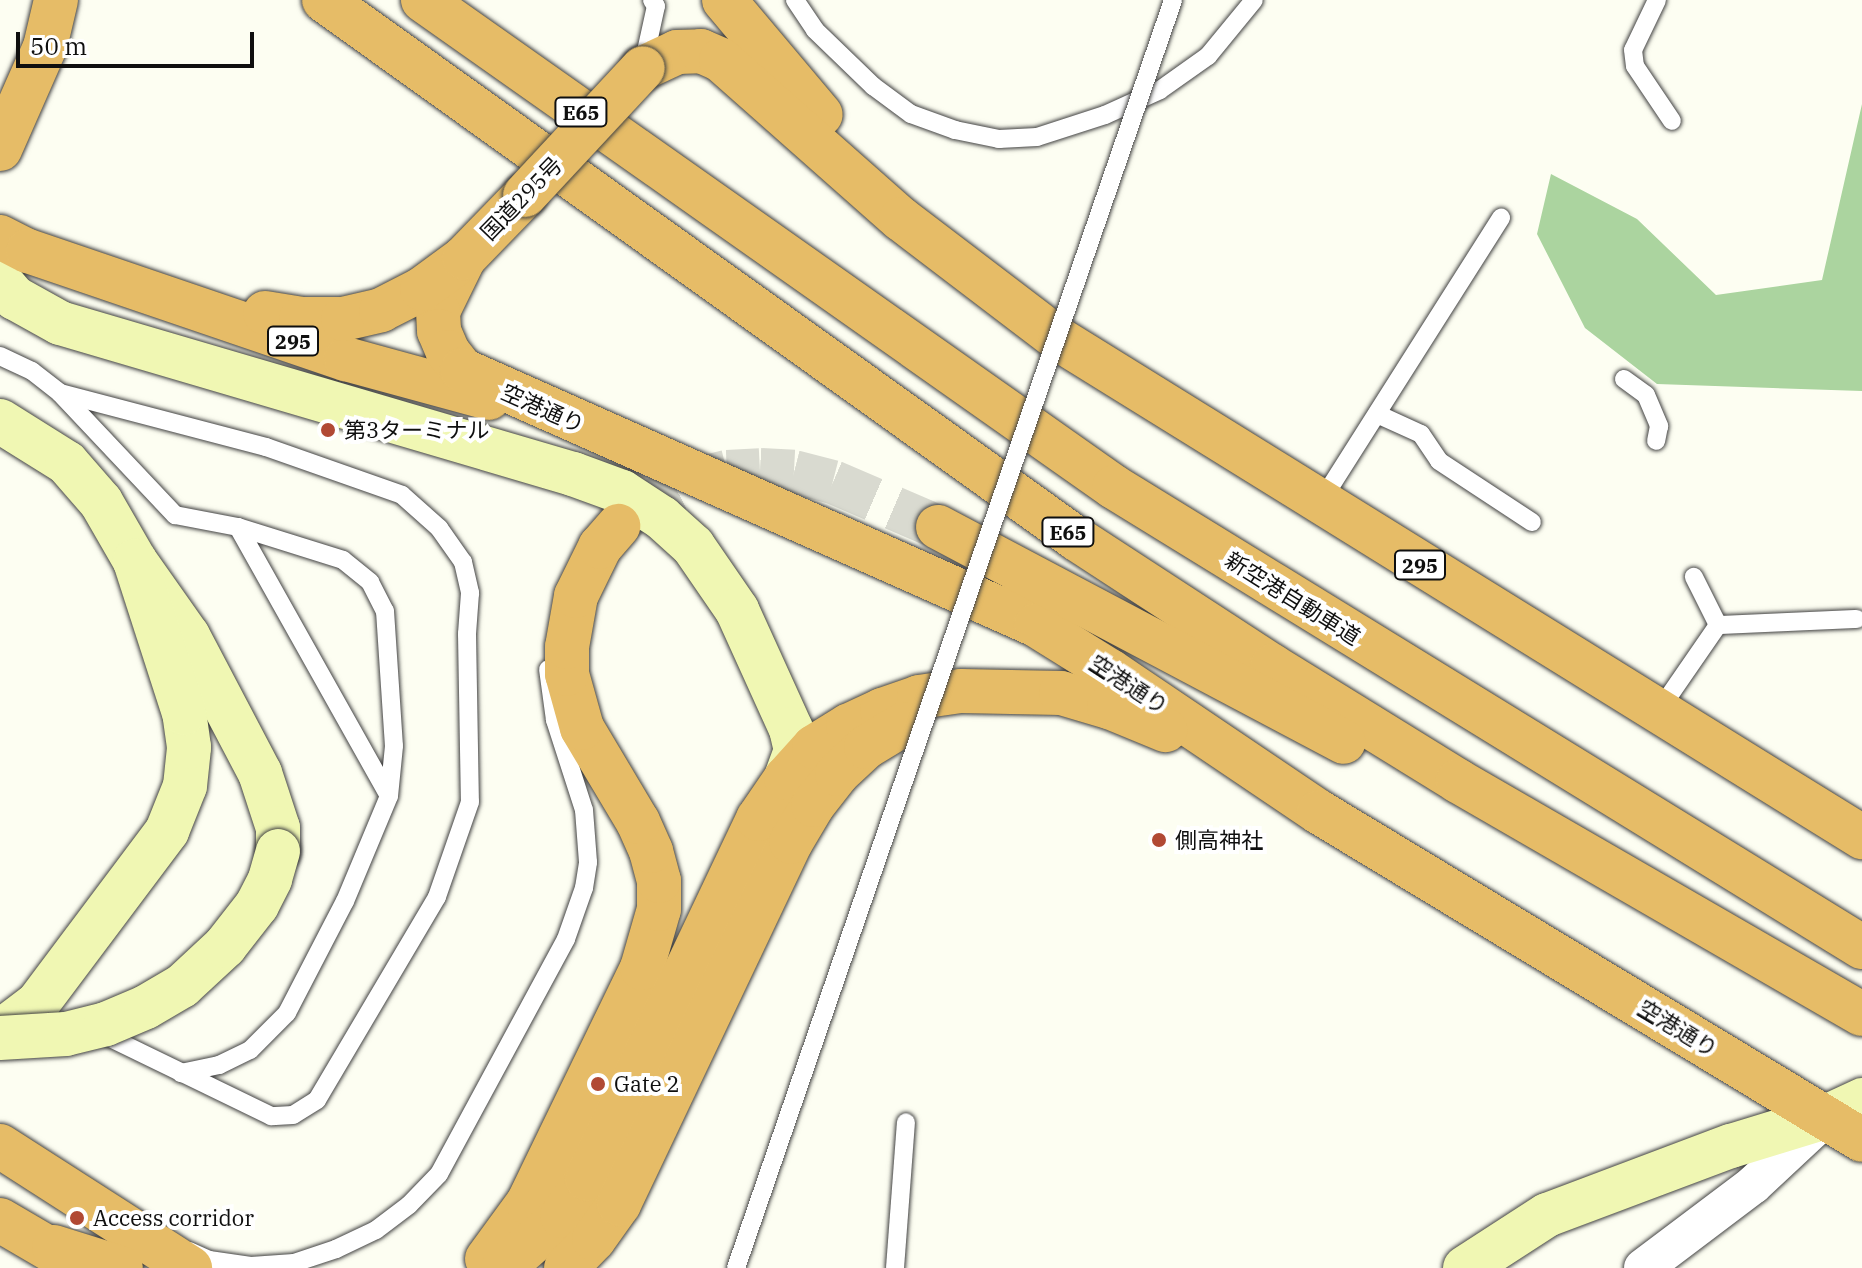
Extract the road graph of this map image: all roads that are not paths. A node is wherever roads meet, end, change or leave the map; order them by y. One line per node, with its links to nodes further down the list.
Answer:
1 (56, 0): 13 (highway)
2 (324, 0): 46 (highway, E65)
3 (423, 0): 15 (highway, E65)
4 (476, 0): 15 (highway)
5 (652, 0): 11 (lane)
6 (724, 0): 20 (highway, 295)
7 (795, 0): 9 (lane)
8 (1173, 0): 61 (lane, bridge)
9 (1254, 0)
10 (1657, 0): 12 (lane)
11 (643, 68): 18 (highway, 国道295号 / 295, bridge); 20 (highway, 295)
12 (1672, 121)
13 (0, 149)
14 (1501, 218): 24 (lane)
15 (740, 225): 44 (highway, 新空港自動車道 / E65)
16 (0, 229): 18 (highway, 295)
17 (0, 237): 26 (highway, 295)
18 (464, 258): 26 (highway, 空港通り / 295)
19 (0, 281): 40 (street)
20 (985, 282): 28 (highway, 295)
21 (0, 356): 23 (lane)
22 (1624, 379): 27 (lane)
23 (60, 393): 31 (lane); 48 (lane)
24 (1377, 414): 28 (lane); 29 (lane)
25 (0, 421): 33 (street)
26 (590, 429): 42 (highway, 空港通り / 295)
27 (1656, 441)
28 (1320, 503): 39 (highway, 295)
29 (1532, 522)
30 (618, 526): 34 (highway)
31 (238, 527): 41 (lane); 41 (lane)
32 (938, 527): 46 (highway)
33 (135, 561): 45 (street); 47 (street, bridge)
34 (586, 571): 52 (lane); 58 (highway)
35 (1694, 577): 37 (lane)
36 (1857, 619): 37 (lane)
37 (1718, 625): 39 (lane)
38 (1018, 691): 40 (highway); 42 (highway); 60 (highway)
39 (1658, 712): 43 (highway, 295)
40 (786, 778): 59 (highway)
41 (389, 796): 48 (lane)
42 (1319, 812): 49 (highway, 空港通り / 295)
43 (1862, 837)
44 (1862, 947)
45 (52, 1010): 47 (street); 48 (lane)
46 (1856, 1010)
47 (0, 1035)
48 (181, 1073)
49 (1850, 1119): 63 (street); 64 (street)
50 (906, 1122): 62 (lane)
51 (0, 1146): 52 (highway)
52 (110, 1218): 57 (highway)
53 (0, 1220): 54 (highway)
54 (44, 1244): 55 (highway); 56 (highway)
55 (82, 1268)
56 (121, 1268)
57 (190, 1268)
58 (479, 1268)
59 (503, 1268)
60 (566, 1268)
61 (736, 1268)
62 (895, 1268)
63 (1465, 1268)
64 (1643, 1268)

